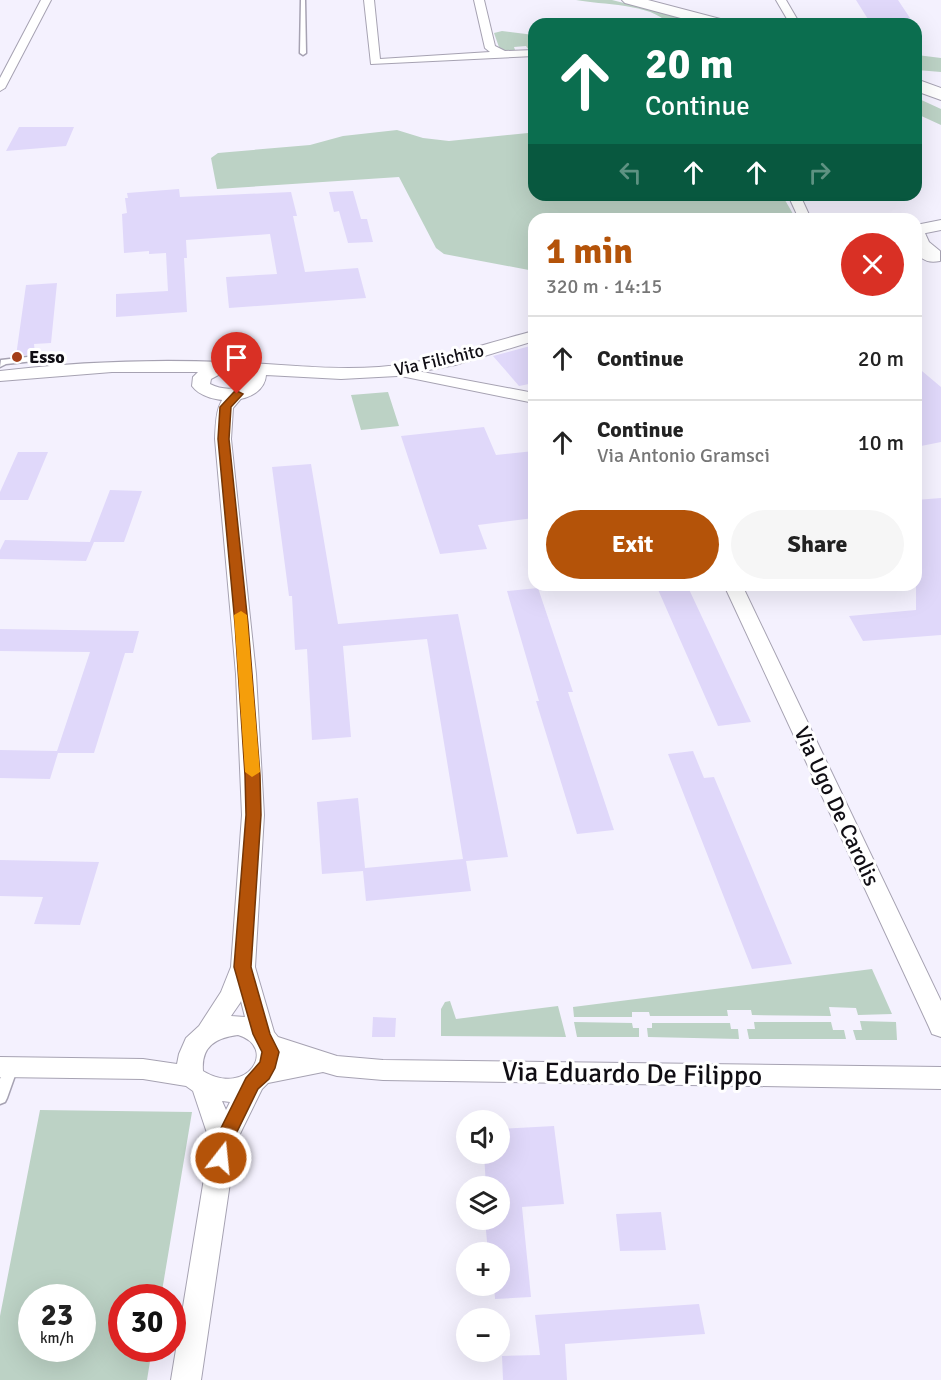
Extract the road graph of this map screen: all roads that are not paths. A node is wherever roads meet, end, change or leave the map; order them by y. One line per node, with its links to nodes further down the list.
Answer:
1 (46, 0): 17 (street)
2 (303, 0): 11 (lane)
3 (369, 0): 13 (street)
4 (478, 0): 13 (street)
5 (630, 0): 8 (highway)
6 (652, 0): 9 (highway)
7 (781, 0): 10 (street)
8 (699, 18)
9 (722, 18)
10 (792, 18)
11 (303, 53)
12 (528, 53): 13 (street)
13 (503, 54)
14 (922, 73): 15 (highway)
15 (934, 74)
16 (922, 87): 19 (highway)
17 (0, 88)
18 (922, 95): 20 (highway)
19 (941, 95)
20 (941, 103)
21 (528, 338): 27 (street, Via Filichito)
22 (0, 365): 26 (lane)
23 (158, 367): 24 (street); 26 (street); 30 (street)
24 (224, 367): 25 (street, Via Filichito); 30 (street)
25 (246, 368): 28 (street, Via Filichito); 31 (street)
26 (62, 370): 29 (street)
27 (396, 371): 28 (street, Via Filichito); 33 (street)
28 (306, 372): 31 (street, Via Filichito)
29 (0, 376)
30 (204, 385): 32 (street); 34 (street)
31 (256, 385): 32 (street, Via Filichito)
32 (237, 394): 34 (street)
33 (528, 397)
34 (223, 421): 36 (street)
35 (736, 591): 37 (street, Via Ugo De Carolis)
36 (243, 967): 38 (street); 39 (street)
37 (941, 1027)
38 (208, 1032): 39 (street); 42 (street)
39 (265, 1039): 40 (street, Via Eduardo De Filippo); 44 (street)
40 (323, 1061): 43 (street, Via Eduardo De Filippo); 44 (street, Via Eduardo De Filippo)
41 (6, 1067): 42 (street); 45 (lane)
42 (195, 1071): 44 (street); 46 (street)
43 (941, 1078)
44 (257, 1079): 46 (street)
45 (0, 1098)
46 (223, 1142): 47 (street)
47 (186, 1380)

